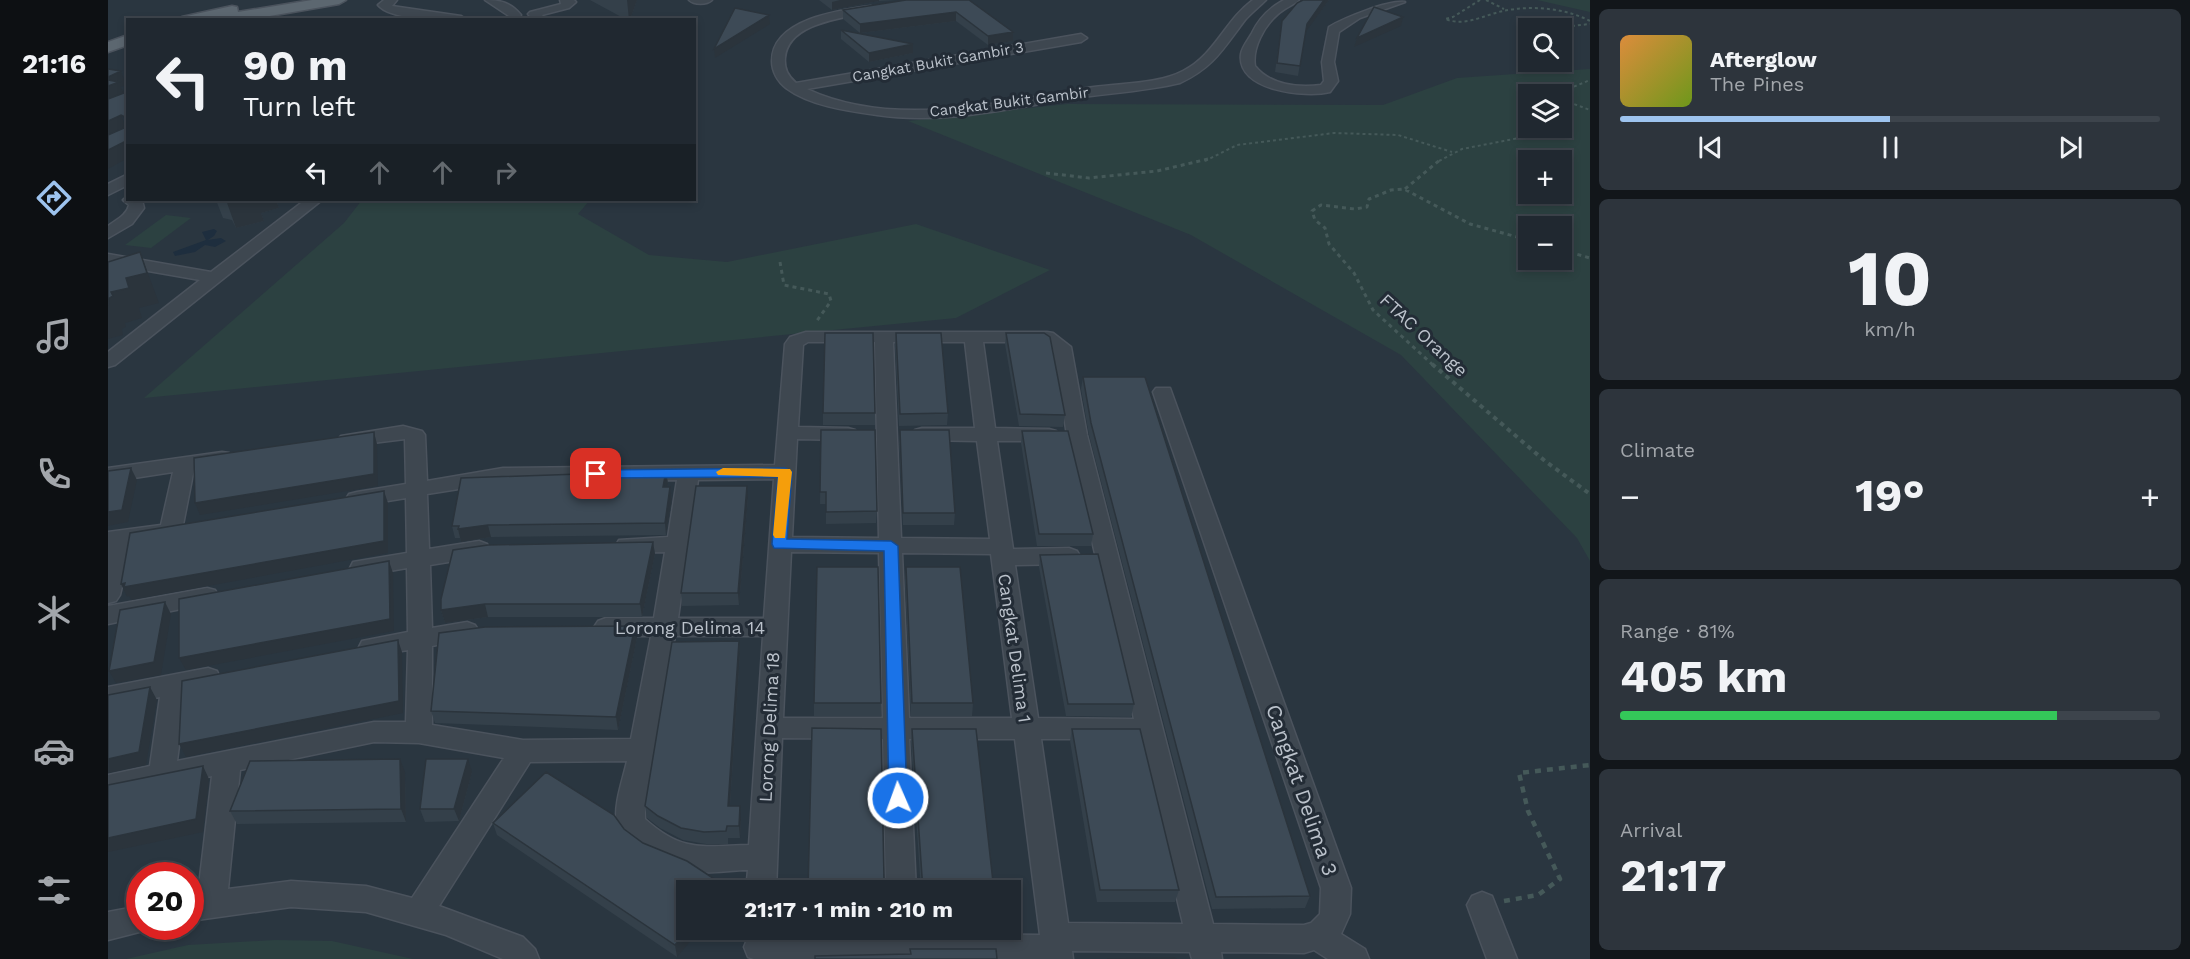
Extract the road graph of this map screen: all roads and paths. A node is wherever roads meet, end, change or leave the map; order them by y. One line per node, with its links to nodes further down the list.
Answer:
1 (292, 0): 16 (main road)
2 (339, 0): 13 (main road)
3 (391, 0): 18 (street)
4 (491, 0): 19 (street)
5 (566, 0): 20 (street)
6 (695, 0): 7 (street)
7 (705, 0)
8 (1260, 0): 29 (street, Cangkat Bukit Gambir)
9 (1293, 0): 12 (street)
10 (1480, 0): 15 (path)
11 (1486, 0): 15 (path)
12 (1399, 2)
13 (306, 3): 17 (main road)
14 (879, 8): 29 (street)
15 (1505, 10): 21 (path)
16 (198, 18)
17 (227, 18)
18 (448, 18)
19 (513, 18)
20 (538, 18)
21 (1590, 23): 22 (path)
22 (1572, 26)
23 (126, 35): 25 (main road)
24 (1081, 38): 29 (street, Cangkat Bukit Gambir 3)
25 (108, 40)
26 (126, 41): 27 (main road)
27 (108, 47)
28 (1590, 80): 30 (path)
29 (795, 87)
30 (1572, 88)
31 (1572, 104): 32 (path)
32 (1590, 110)
33 (1519, 138): 34 (path)
34 (1452, 152): 35 (path); 37 (path)
35 (1046, 173)
36 (126, 179): 38 (street)
37 (1404, 189): 44 (path); 66 (path, FTAC Orange)
38 (108, 190)
39 (108, 196): 40 (street)
40 (126, 199)
41 (133, 201): 43 (street)
42 (313, 201): 49 (street)
43 (108, 233)
44 (1518, 237)
45 (1572, 253): 46 (path)
46 (1590, 258)
47 (108, 259): 49 (street)
48 (780, 262): 52 (path)
49 (215, 278): 53 (street)
50 (884, 337): 51 (street); 52 (street); 56 (street)
51 (973, 337): 57 (street, Cangkat Delima 1); 58 (street)
52 (800, 343): 55 (street, Lorong Delima 18)
53 (108, 361)
54 (1163, 392): 112 (street, Cangkat Delima 3)
55 (787, 433): 56 (street); 63 (street, Lorong Delima 18)
56 (887, 434): 57 (street); 74 (street)
57 (986, 435): 58 (street); 76 (street, Cangkat Delima 1)
58 (1077, 435): 77 (street)
59 (323, 444): 65 (street)
60 (243, 456): 61 (street)
61 (185, 464): 64 (street); 69 (street)
62 (689, 472): 63 (street); 65 (street); 71 (street)
63 (785, 472): 72 (street, Lorong Delima 18)
64 (108, 475)
65 (416, 489): 67 (street); 78 (street)
66 (1590, 494)
67 (334, 503)
68 (194, 526): 69 (street)
69 (171, 530): 70 (street)
70 (115, 539): 81 (street)
71 (677, 544): 73 (street); 84 (street)
72 (780, 544): 74 (street); 85 (street, Lorong Delima 18)
73 (607, 545)
74 (891, 546): 76 (street); 93 (street)
75 (503, 547): 78 (street)
76 (1002, 552): 77 (street); 94 (street, Cangkat Delima 1)
77 (1108, 556): 95 (street)
78 (418, 558): 79 (street); 87 (street)
79 (338, 573)
80 (223, 594): 82 (street)
81 (108, 595)
82 (108, 615)
83 (582, 627): 84 (street, Lorong Delima 14)
84 (665, 627): 85 (street, Lorong Delima 14); 97 (street)
85 (775, 627): 92 (street, Lorong Delima 18)
86 (488, 628): 87 (street)
87 (420, 638): 88 (street); 96 (street)
88 (350, 651)
89 (233, 674): 90 (street)
90 (174, 685): 91 (street); 101 (street)
91 (108, 697)
92 (769, 728): 93 (street); 103 (street, Lorong Delima 18)
93 (896, 728): 94 (street); 105 (street)
94 (1026, 729): 95 (street); 115 (street, Cangkat Delima 1)
95 (1151, 729): 116 (street)
96 (419, 733): 98 (street); 99 (street)
97 (643, 750): 98 (street); 103 (street)
98 (523, 751): 109 (street)
99 (227, 762): 101 (street); 106 (street)
100 (1590, 765): 107 (path)
101 (162, 774): 102 (street)
102 (108, 786)
103 (762, 857): 104 (street, Lorong Delima 18)
104 (761, 880)
105 (901, 880)
106 (204, 889)
107 (1482, 905): 119 (street)
108 (204, 906): 109 (street)
109 (418, 914): 117 (street)
110 (126, 922): 111 (street)
111 (108, 926)
112 (1318, 936): 116 (street); 118 (street)
113 (755, 945): 114 (street)
114 (901, 946): 115 (street)
115 (1057, 948): 116 (street)
116 (1205, 948)
117 (524, 959)
118 (1354, 959)
119 (1502, 959)

